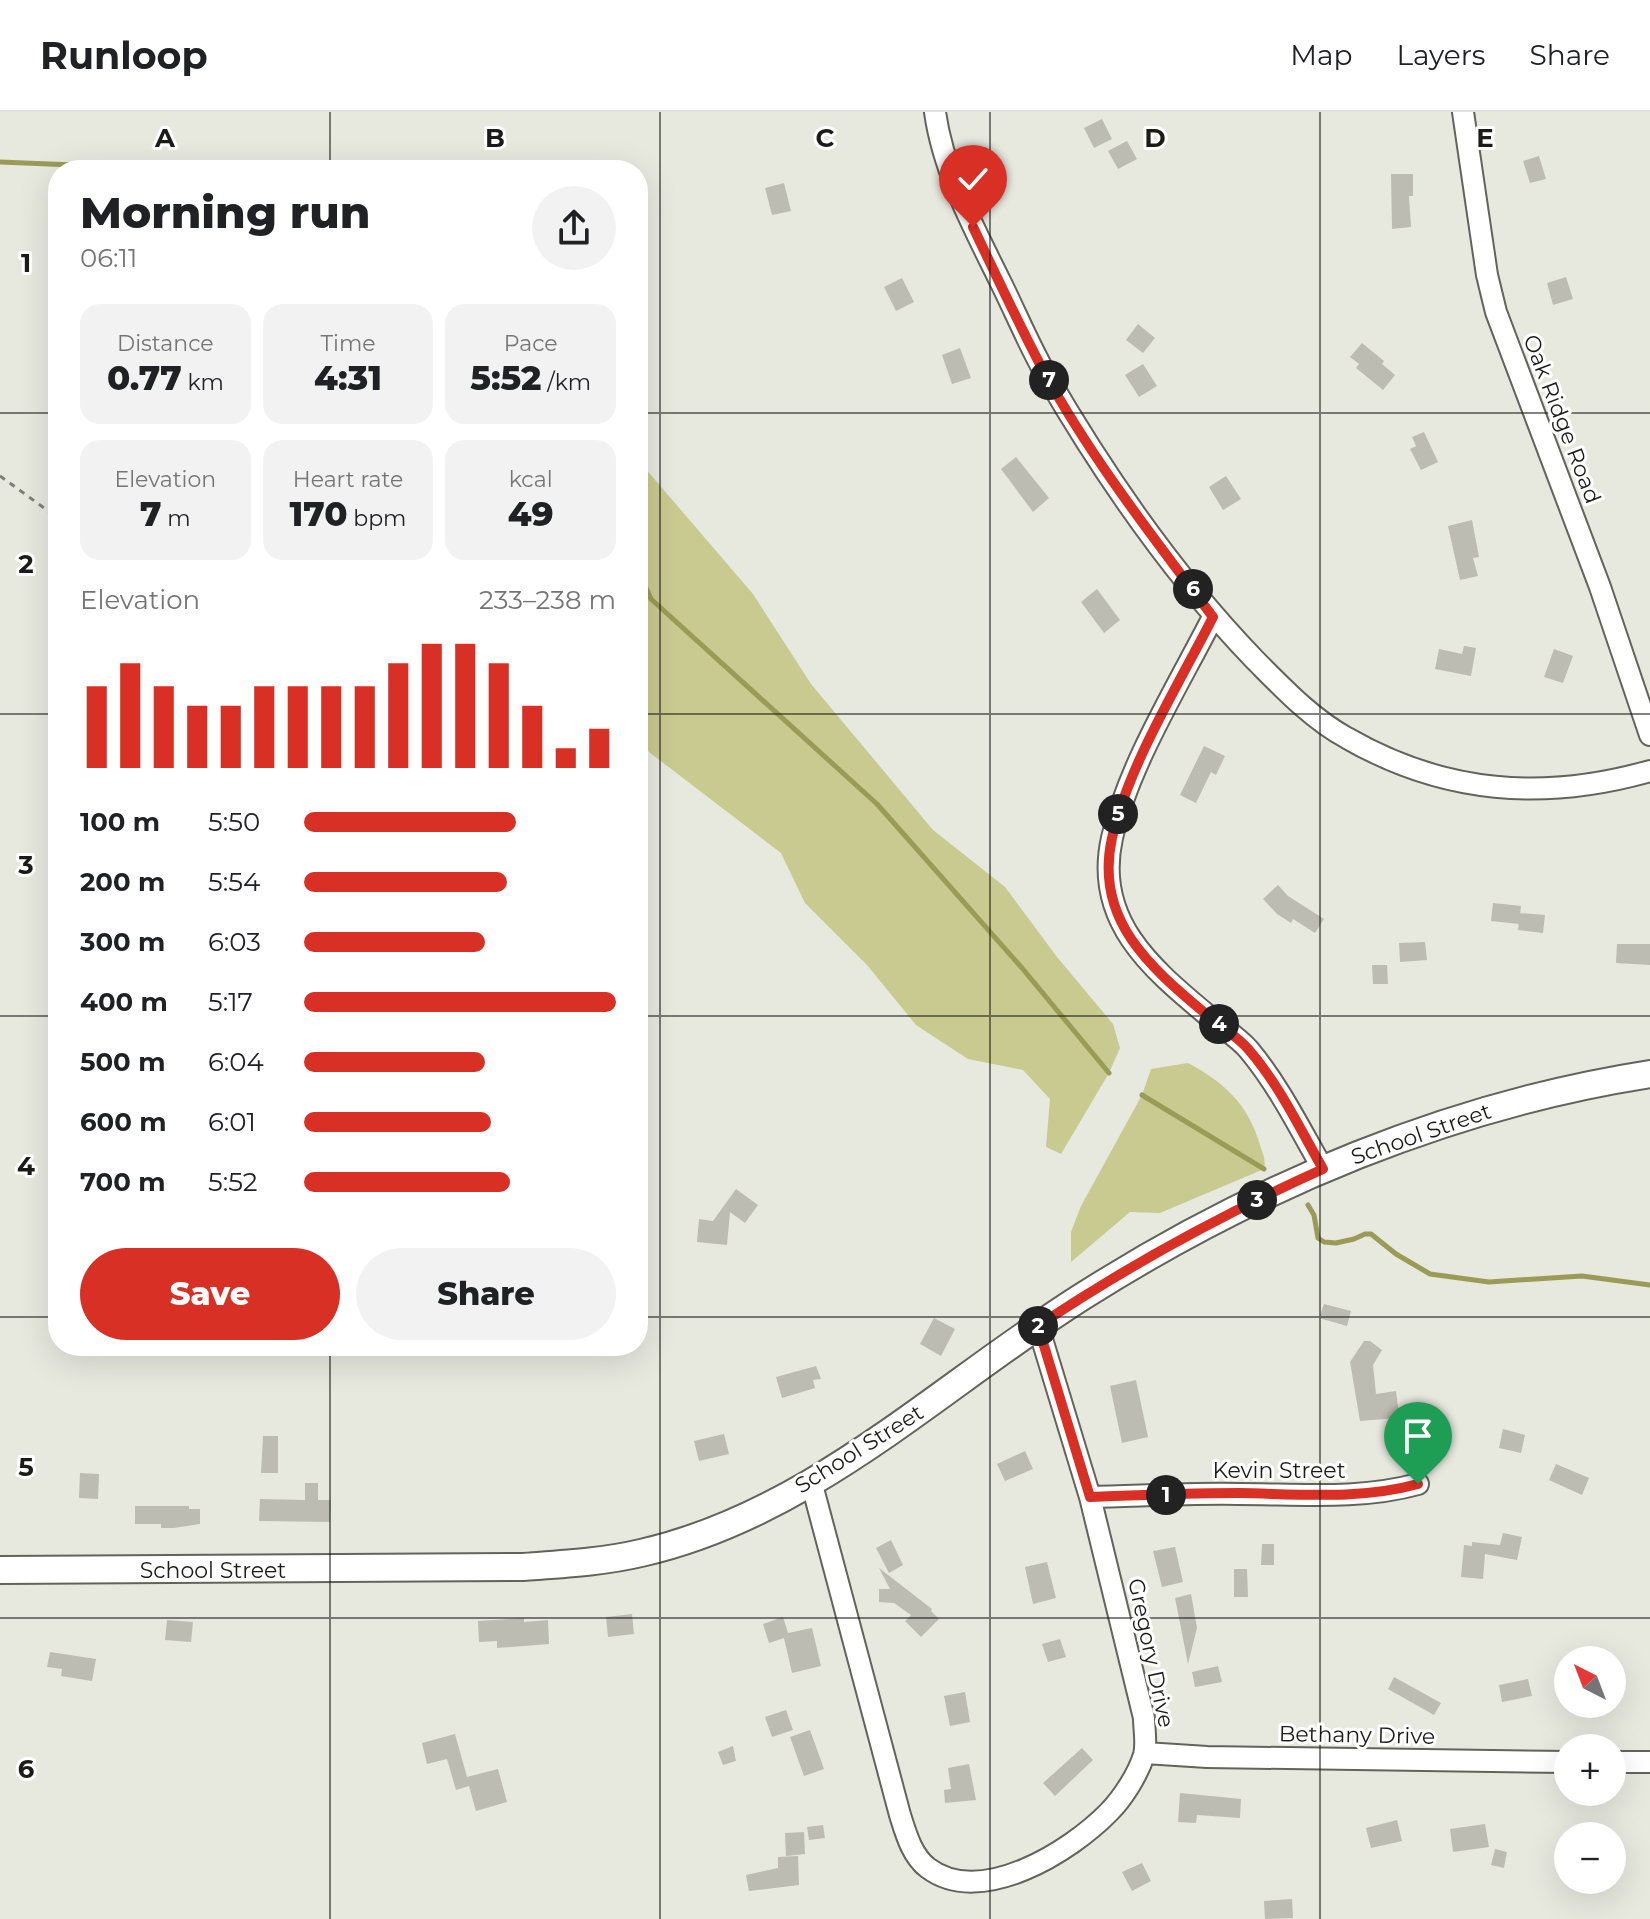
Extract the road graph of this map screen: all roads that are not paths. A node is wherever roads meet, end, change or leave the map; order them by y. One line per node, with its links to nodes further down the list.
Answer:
1 (935, 112): 3 (street)
2 (1463, 112): 4 (street, Oak Ridge Road)
3 (1213, 617): 5 (street); 7 (street)
4 (1650, 735)
5 (1650, 771)
6 (1650, 1074): 7 (street, School Street)
7 (1323, 1169): 8 (street, School Street)
8 (1038, 1326): 9 (street, School Street); 11 (street, Gregory Drive)
9 (811, 1481): 12 (street, School Street); 13 (street, Gregory Drive)
10 (1418, 1484): 11 (street, Kevin Street)
11 (1090, 1497): 13 (street, Gregory Drive)
12 (0, 1570)
13 (1145, 1753): 14 (street, Bethany Drive)
14 (1554, 1762)
15 (1626, 1762): 16 (street)
16 (1650, 1762)

